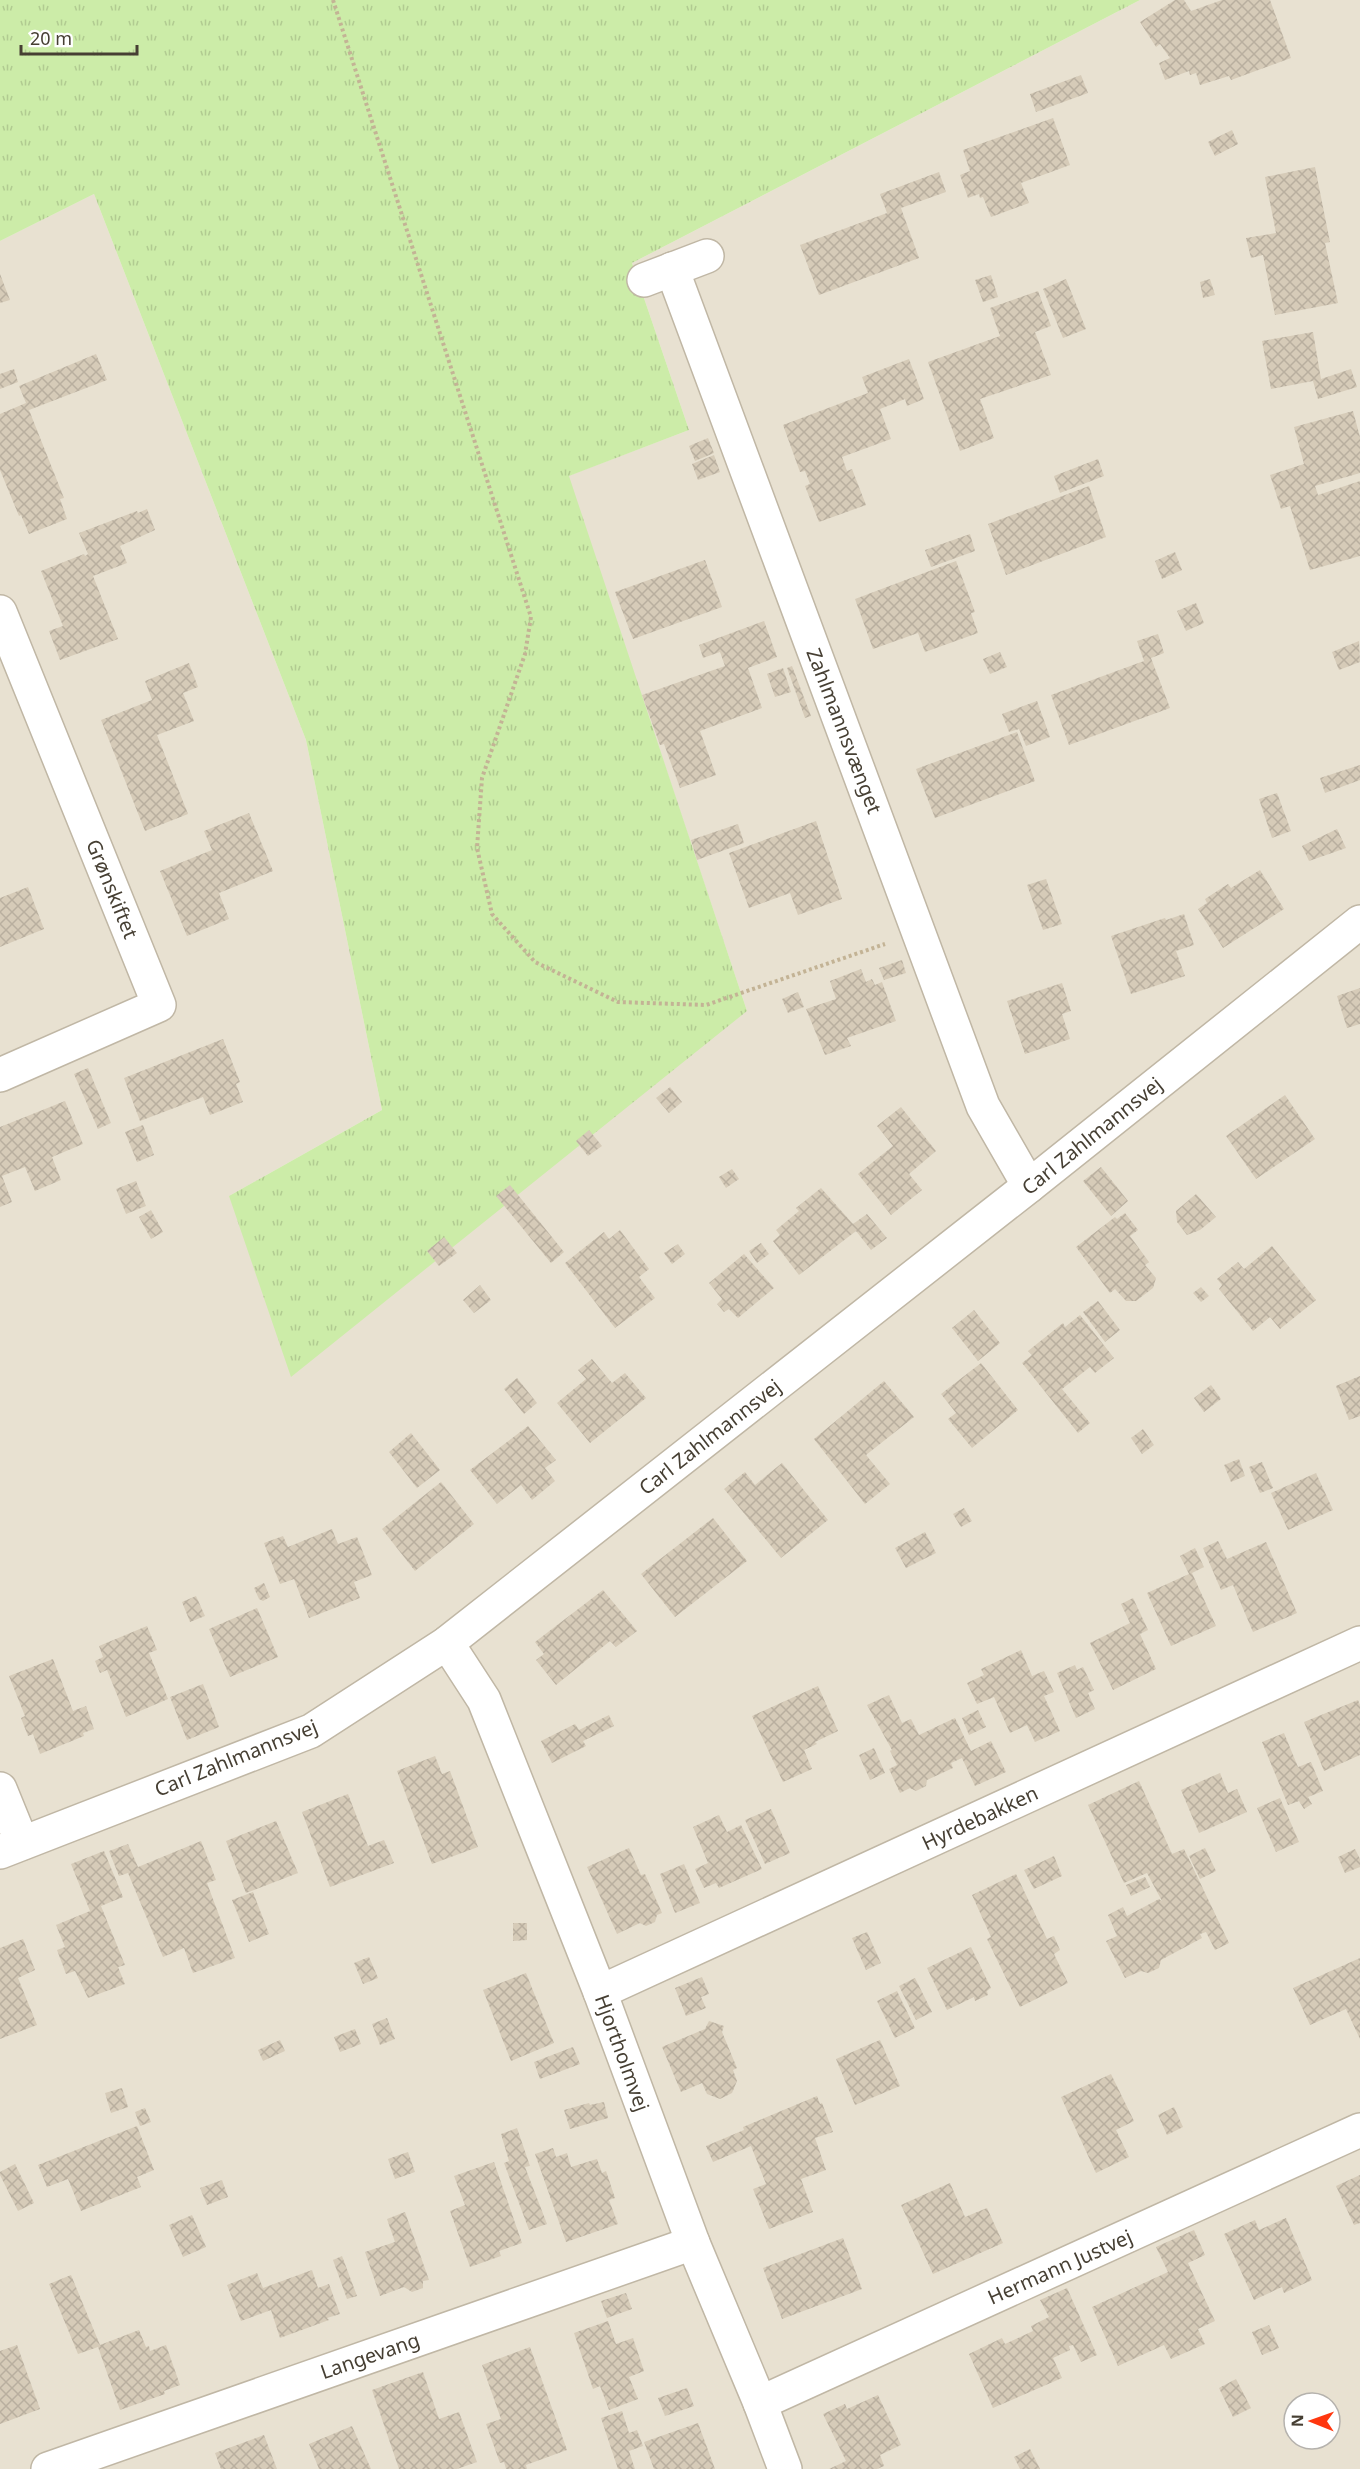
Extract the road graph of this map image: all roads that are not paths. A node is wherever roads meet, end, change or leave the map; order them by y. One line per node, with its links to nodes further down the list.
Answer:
1 (707, 256): 5 (street, Zahlmannsvænget)
2 (0, 612): 4 (street, Grønskiftet)
3 (1360, 922): 5 (street, Carl Zahlmannsvej)
4 (0, 1075)
5 (1029, 1186): 6 (street, Carl Zahlmannsvej)
6 (447, 1643): 9 (street, Carl Zahlmannsvej); 10 (street, Hjortholmvej)
7 (1360, 1643): 10 (street, Hyrdebakken)
8 (0, 1789): 9 (street)
9 (11, 1847)
10 (600, 1992): 12 (street, Hjortholmvej)
11 (1360, 2130): 13 (street, Hermann Justvej)
12 (693, 2243): 13 (street, Hjortholmvej); 14 (street, Langevang)
13 (760, 2403): 15 (street, Hjortholmvej)
14 (48, 2469)
15 (785, 2469)

